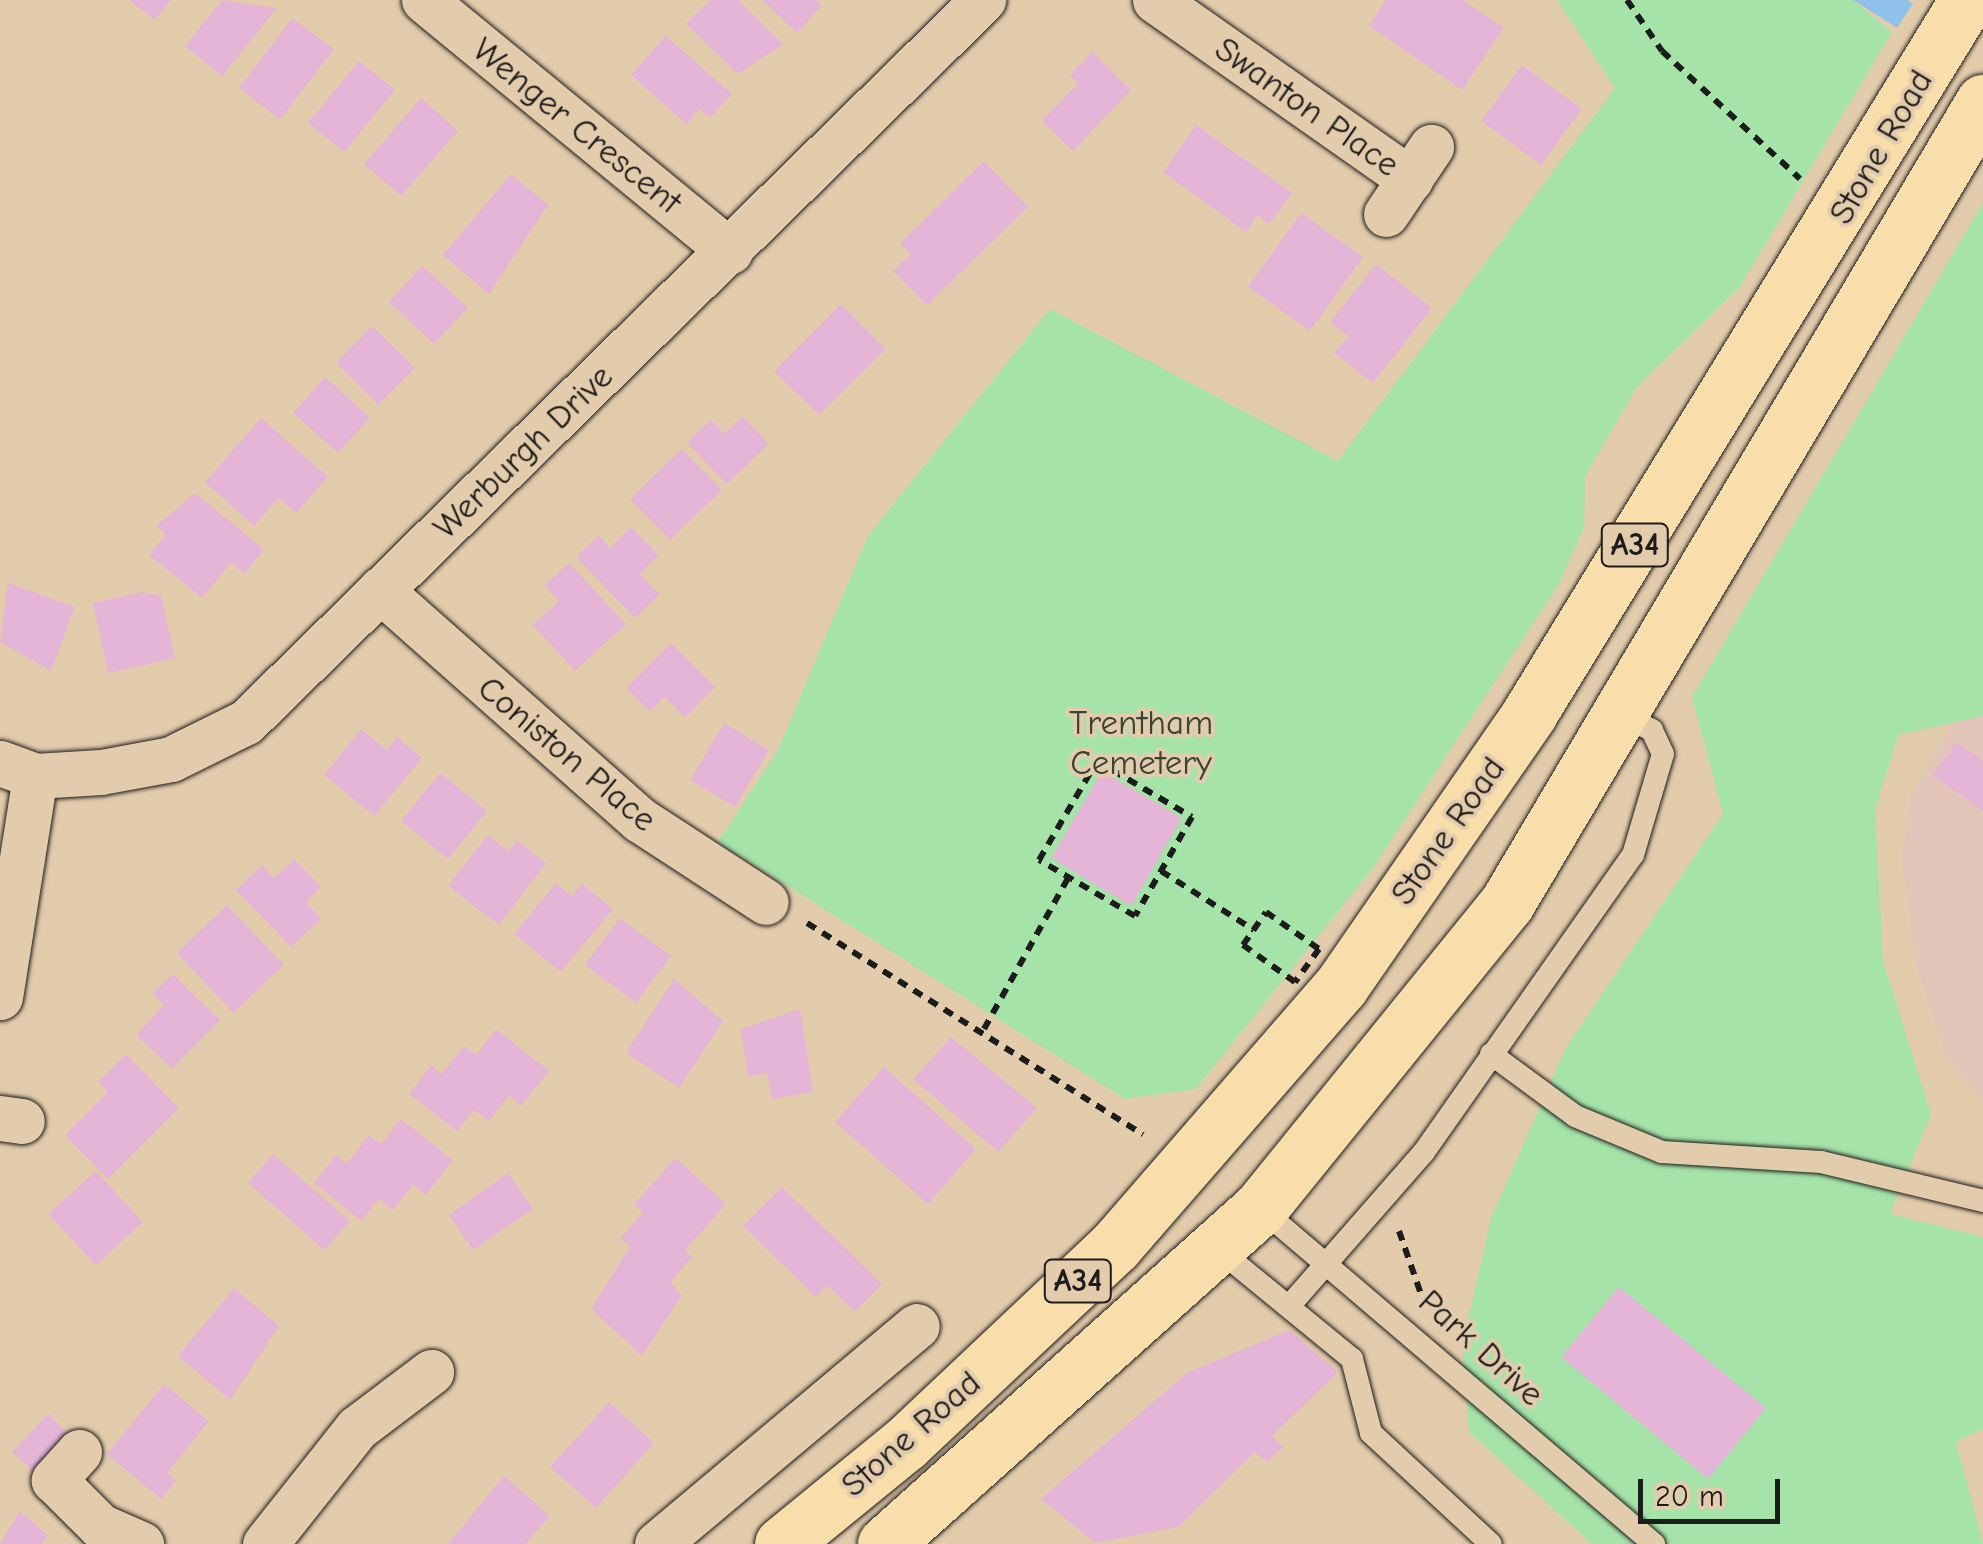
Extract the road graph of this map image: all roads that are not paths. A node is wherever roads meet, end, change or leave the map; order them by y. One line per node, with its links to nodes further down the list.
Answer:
1 (424, 0): 7 (street, Wenger Crescent)
2 (983, 0): 7 (street, Werburgh Drive)
3 (1155, 0): 6 (street, Swanton Place)
4 (1967, 0): 25 (highway, Stone Road / A34)
5 (1975, 115): 9 (highway, Stone Road / A34)
6 (1409, 180)
7 (730, 251): 8 (street, Werburgh Drive)
8 (380, 590): 10 (street, Werburgh Drive); 11 (street, Coniston Place)
9 (1622, 716): 13 (lane); 15 (highway, Stone Road / A34)
10 (18, 769): 12 (street)
11 (766, 902)
12 (0, 997)
13 (1492, 1054): 14 (lane); 17 (lane)
14 (1983, 1201)
15 (1260, 1208): 16 (highway, Stone Road / A34); 17 (lane, Park Drive)
16 (1218, 1250): 18 (lane); 26 (highway, Stone Road / A34)
17 (1329, 1259): 18 (lane); 28 (lane, Park Drive)
18 (1290, 1305): 27 (lane)
19 (918, 1326): 24 (street)
20 (431, 1372): 23 (street)
21 (79, 1452): 22 (street)
22 (141, 1544)
23 (265, 1544)
24 (657, 1544)
25 (782, 1544)
26 (884, 1544)
27 (1491, 1544)
28 (1654, 1544)

